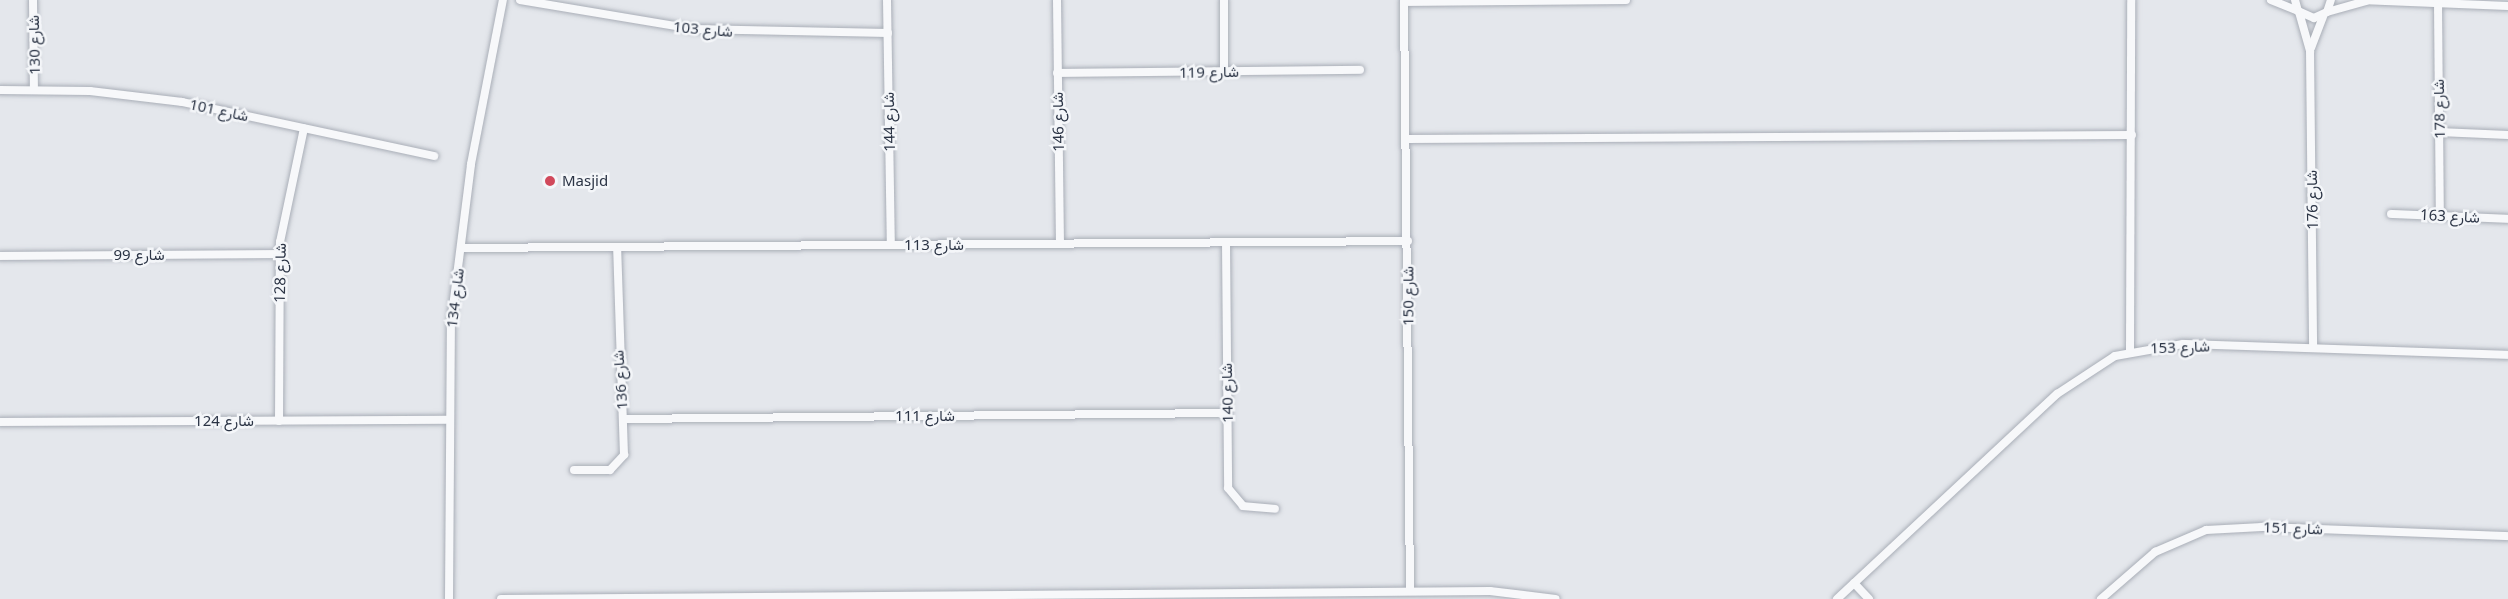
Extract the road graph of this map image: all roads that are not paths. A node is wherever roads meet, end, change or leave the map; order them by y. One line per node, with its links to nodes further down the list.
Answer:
1 (33, 0): 24 (street, شارع 130)
2 (503, 0): 39 (street, شارع 134)
3 (520, 0): 18 (street, شارع 103)
4 (887, 0): 18 (street, شارع 144)
5 (1057, 0): 22 (street, شارع 146)
6 (1224, 0): 21 (street)
7 (1626, 0): 12 (street)
8 (2131, 0): 27 (street)
9 (2271, 0): 16 (street)
10 (2295, 0): 16 (street, شارع 176)
11 (2331, 0): 17 (street, شارع 176)
12 (1404, 1): 29 (street, شارع 150)
13 (2364, 1): 14 (street); 17 (street)
14 (2438, 3): 15 (street); 26 (street, شارع 178)
15 (2508, 6)
16 (2299, 11): 17 (street); 19 (street, شارع 176)
17 (2325, 13): 19 (street, شارع 176)
18 (888, 33): 37 (street, شارع 144)
19 (2310, 51): 42 (street, شارع 176)
20 (1360, 70): 21 (street, شارع 119)
21 (1224, 72): 22 (street, شارع 119)
22 (1057, 74): 36 (street, شارع 146)
23 (0, 90): 24 (street, شارع 101)
24 (34, 90): 25 (street, شارع 101)
25 (304, 128): 30 (street, شارع 101); 40 (street, شارع 128)
26 (2439, 132): 28 (street); 32 (street, شارع 178)
27 (2132, 135): 29 (street); 43 (street)
28 (2508, 135)
29 (1406, 139): 34 (street, شارع 150)
30 (434, 156)
31 (2391, 214): 32 (street, شارع 163)
32 (2440, 216): 33 (street, شارع 163)
33 (2508, 219)
34 (1408, 241): 35 (street, شارع 113); 54 (street, شارع 150)
35 (1226, 242): 36 (street, شارع 113); 45 (street, شارع 140)
36 (1060, 243): 37 (street, شارع 113)
37 (891, 245): 38 (street, شارع 113)
38 (617, 247): 39 (street, شارع 113); 46 (street, شارع 136)
39 (461, 249): 47 (street, شارع 134)
40 (279, 254): 41 (street, شارع 99); 48 (street, شارع 128)
41 (0, 256)
42 (2313, 348): 43 (street, شارع 153); 44 (street, شارع 153)
43 (2130, 352): 53 (street, شارع 153)
44 (2508, 355)
45 (1227, 413): 46 (street, شارع 111); 51 (street, شارع 140)
46 (623, 419): 50 (street, شارع 136)
47 (448, 420): 48 (street, شارع 124); 56 (street, شارع 134)
48 (279, 421): 49 (street, شارع 124)
49 (0, 422)
50 (574, 470)
51 (1275, 509)
52 (2508, 536): 61 (street, شارع 151)
53 (1854, 583): 59 (street, شارع 153); 60 (street)
54 (1410, 591): 55 (street); 58 (street)
55 (913, 597): 57 (street)
56 (448, 599)
57 (501, 599)
58 (1556, 599)
59 (1837, 599)
60 (1869, 599)
61 (2101, 599)

